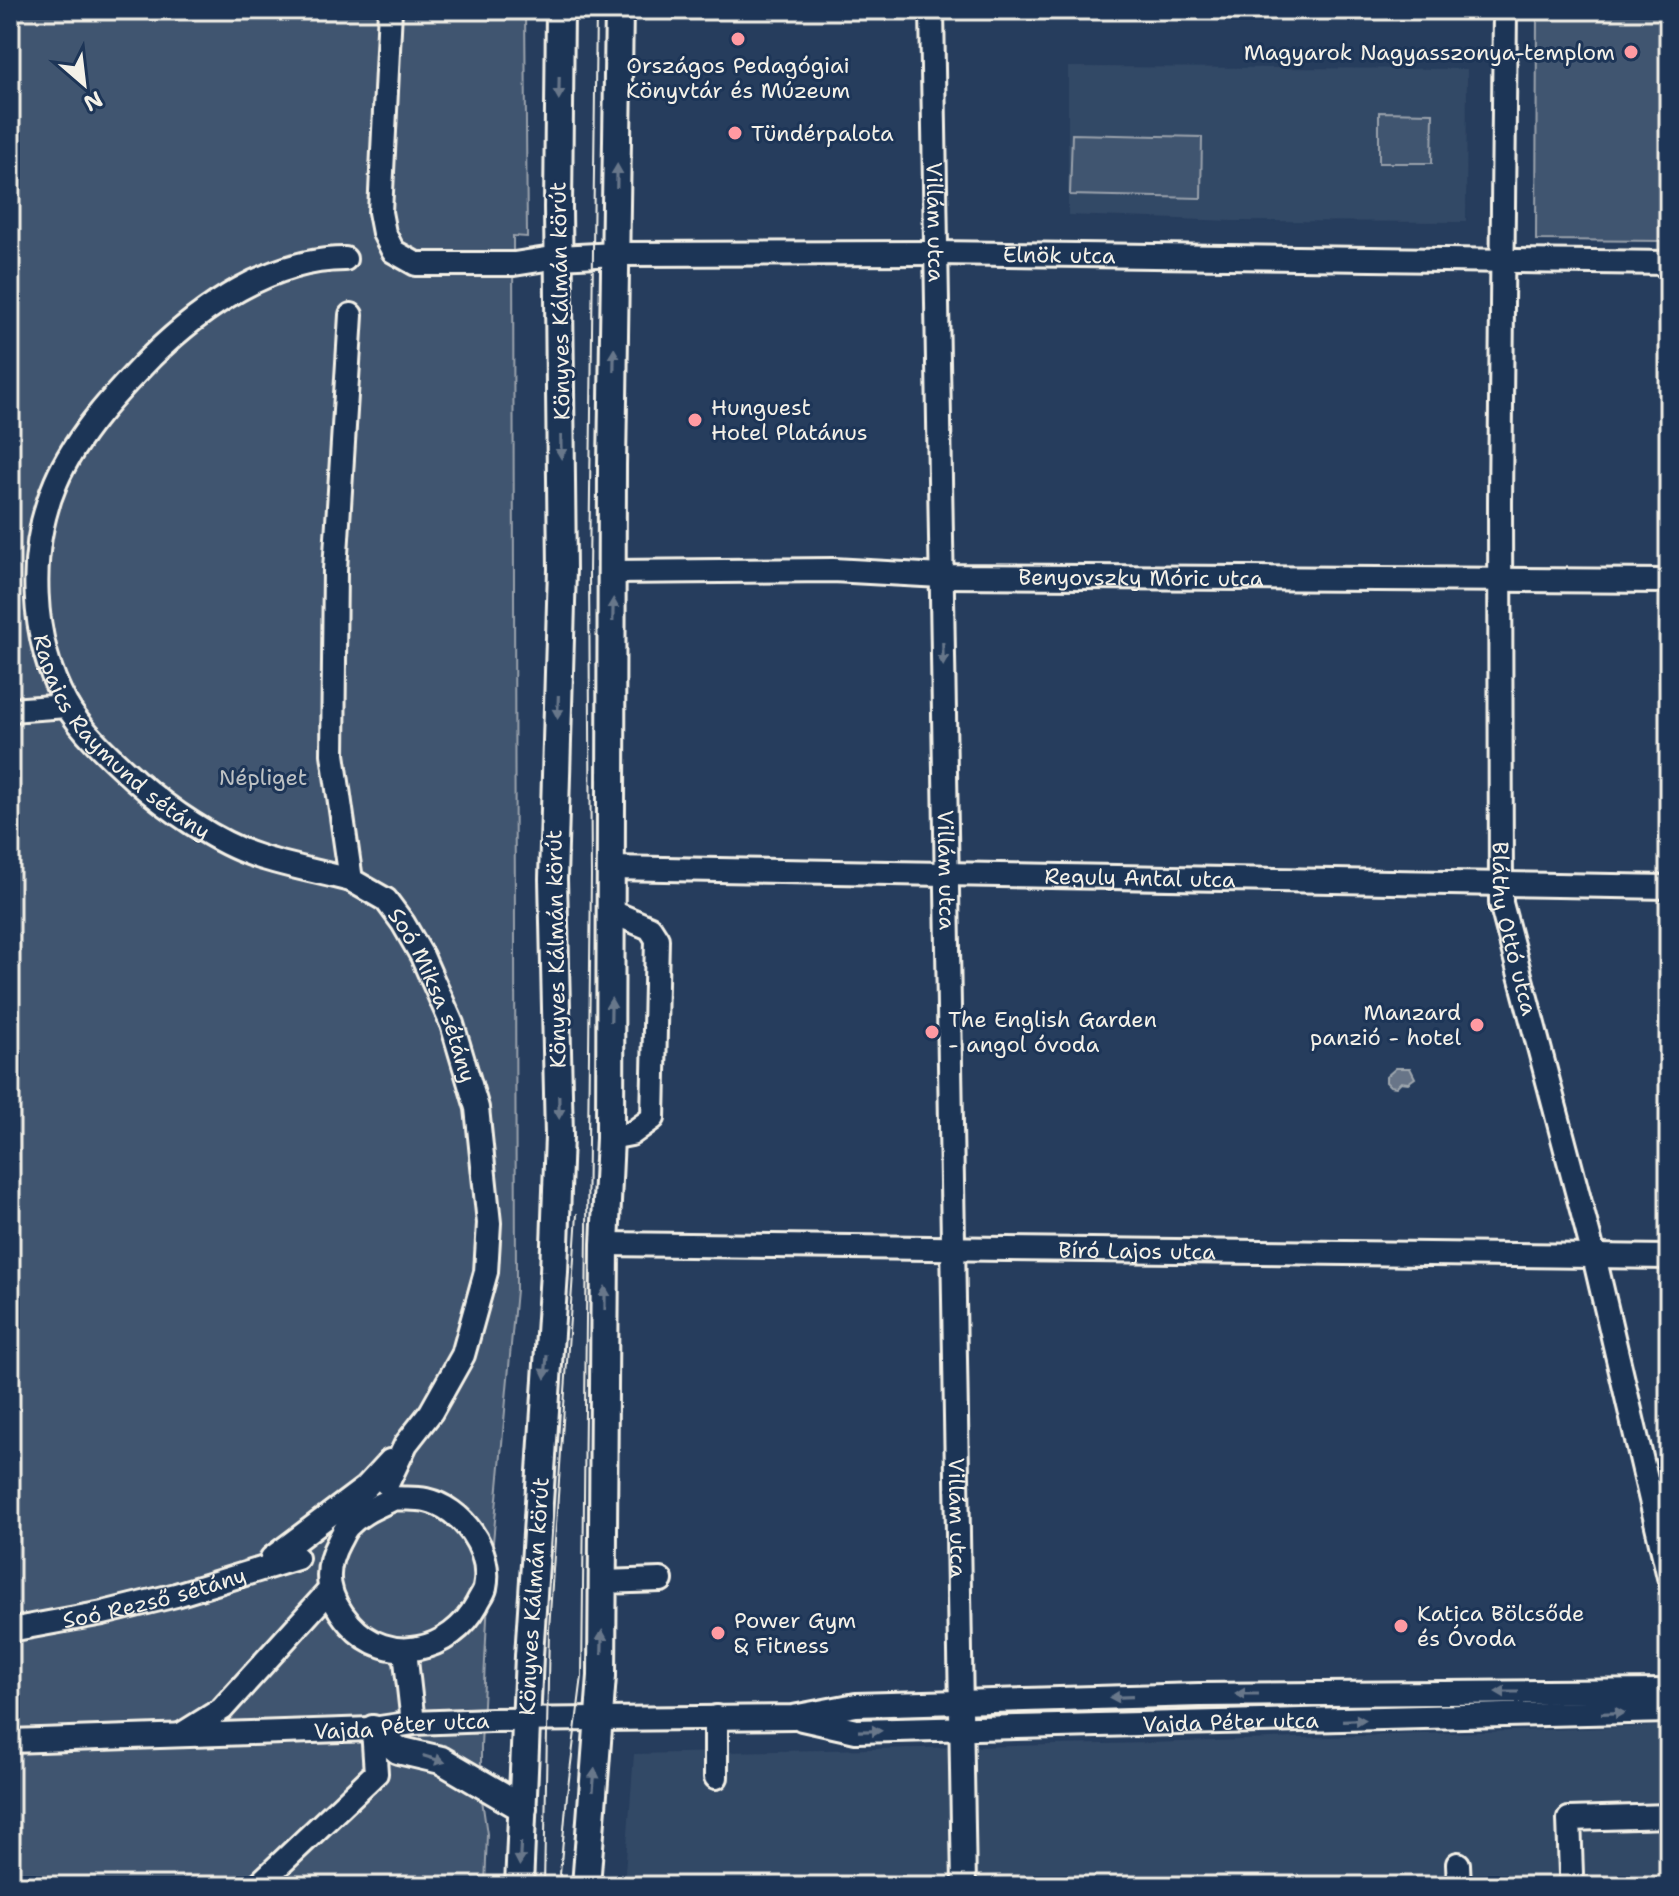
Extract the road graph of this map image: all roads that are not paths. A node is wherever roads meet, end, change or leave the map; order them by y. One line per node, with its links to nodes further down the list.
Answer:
1 (390, 10): 8 (street, Elnök utca)
2 (560, 10): 8 (main road, Könyves Kálmán körút, one-way to 8)
3 (619, 10): 7 (main road, one-way to 3)
4 (932, 10): 6 (street, Villám utca)
5 (1505, 10): 10 (street, Bláthy Ottó utca)
6 (937, 253): 7 (street, Elnök utca); 10 (street, Elnök utca); 14 (street, Villám utca)
7 (616, 254): 8 (street, Elnök utca); 13 (main road, one-way to 7)
8 (559, 257): 45 (main road, Könyves Kálmán körút, one-way to 45)
9 (345, 259): 17 (street, Rapaics Raymund sétány)
10 (1503, 262): 11 (street, Elnök utca); 15 (street, Bláthy Ottó utca)
11 (1669, 263)
12 (351, 315): 21 (street)
13 (613, 572): 14 (street, Benyovszky Móric utca); 19 (main road, one-way to 13)
14 (941, 576): 15 (street, Benyovszky Móric utca); 20 (street, Villám utca, one-way to 20)
15 (1501, 580): 16 (street, Benyovszky Móric utca); 22 (street, Bláthy Ottó utca)
16 (1669, 581)
17 (67, 706): 18 (street); 21 (street, Rapaics Raymund sétány)
18 (10, 710)
19 (610, 868): 20 (street, Reguly Antal utca); 24 (main road)
20 (947, 874): 22 (street, Reguly Antal utca); 27 (street, Villám utca)
21 (351, 880): 30 (street, Soó Miksa sétány)
22 (1501, 882): 23 (street, Reguly Antal utca); 28 (street, Bláthy Ottó utca)
23 (1669, 887)
24 (612, 912): 25 (main road, one-way to 24); 25 (street)
25 (610, 1138): 26 (main road)
26 (605, 1244): 27 (street, Bíró Lajos utca); 36 (main road, one-way to 26)
27 (953, 1248): 28 (street, Bíró Lajos utca); 41 (street, Villám utca)
28 (1594, 1256): 29 (street, Bíró Lajos utca); 34 (street, Bláthy Ottó utca)
29 (1669, 1257)
30 (406, 1444): 31 (street, Soó Miksa sétány); 33 (street)
31 (387, 1484)
32 (297, 1558): 33 (street, Soó Rezső sétány)
33 (255, 1570): 38 (street, Soó Rezső sétány)
34 (1669, 1577)
35 (661, 1580): 36 (street)
36 (603, 1582): 46 (main road, one-way to 36)
37 (329, 1591): 39 (street); 39 (street); 50 (street)
38 (10, 1630)
39 (405, 1651): 47 (street)
40 (1669, 1691): 41 (street, Vajda Péter utca, one-way to 41)
41 (962, 1702): 44 (street, Vajda Péter utca); 49 (street, Villám utca)
42 (1669, 1711): 49 (street, Vajda Péter utca, one-way to 42)
43 (716, 1717): 44 (street, Vajda Péter utca); 46 (street, Vajda Péter utca); 52 (street)
44 (793, 1717): 49 (street, Vajda Péter utca, one-way to 49)
45 (527, 1720): 46 (street, Vajda Péter utca); 47 (street, Vajda Péter utca); 53 (main road, Könyves Kálmán körút)
46 (599, 1720): 58 (main road, one-way to 46)
47 (413, 1723): 48 (street, Vajda Péter utca)
48 (373, 1729): 50 (street, Vajda Péter utca); 53 (main road, one-way to 53); 56 (street)
49 (963, 1730): 59 (street, Villám utca)
50 (181, 1735): 51 (street, Vajda Péter utca)
51 (10, 1741)
52 (716, 1777)
53 (523, 1808): 57 (main road, Könyves Kálmán körút, one-way to 57)
54 (1669, 1816): 55 (street)
55 (1571, 1874)
56 (257, 1886)
57 (519, 1886)
58 (586, 1886)
59 (964, 1886)

